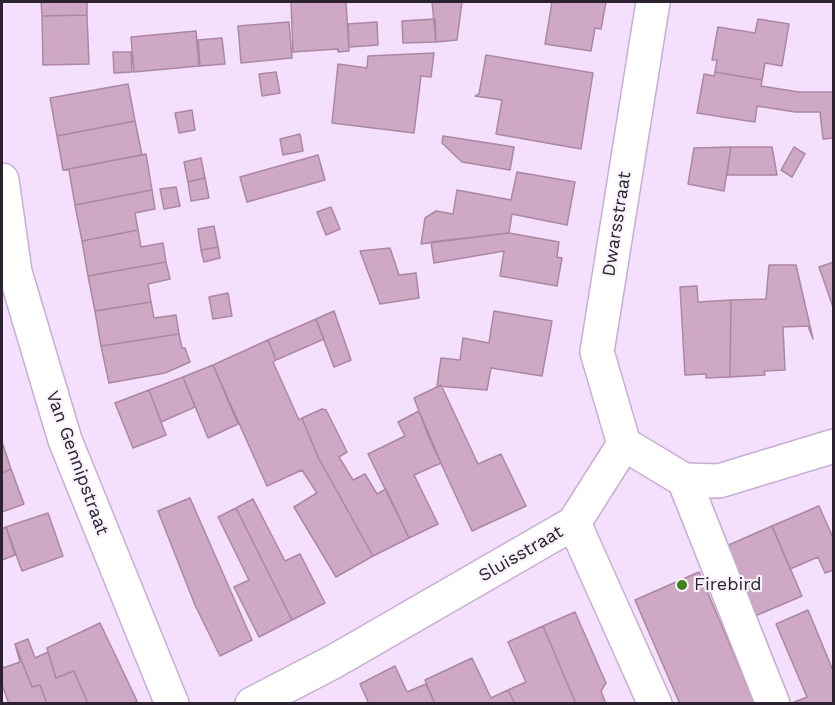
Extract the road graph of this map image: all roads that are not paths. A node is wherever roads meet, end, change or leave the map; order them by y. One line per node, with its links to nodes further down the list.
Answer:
1 (653, 2): 3 (street, Dwarsstraat)
2 (2, 180): 7 (street, Van Gennipstraat)
3 (624, 444): 5 (street); 6 (street, Sluisstraat)
4 (834, 446): 5 (street)
5 (684, 480): 10 (street)
6 (574, 523): 8 (street, Sluisstraat); 9 (street)
7 (172, 704)
8 (252, 704)
9 (655, 704)
10 (773, 704)

